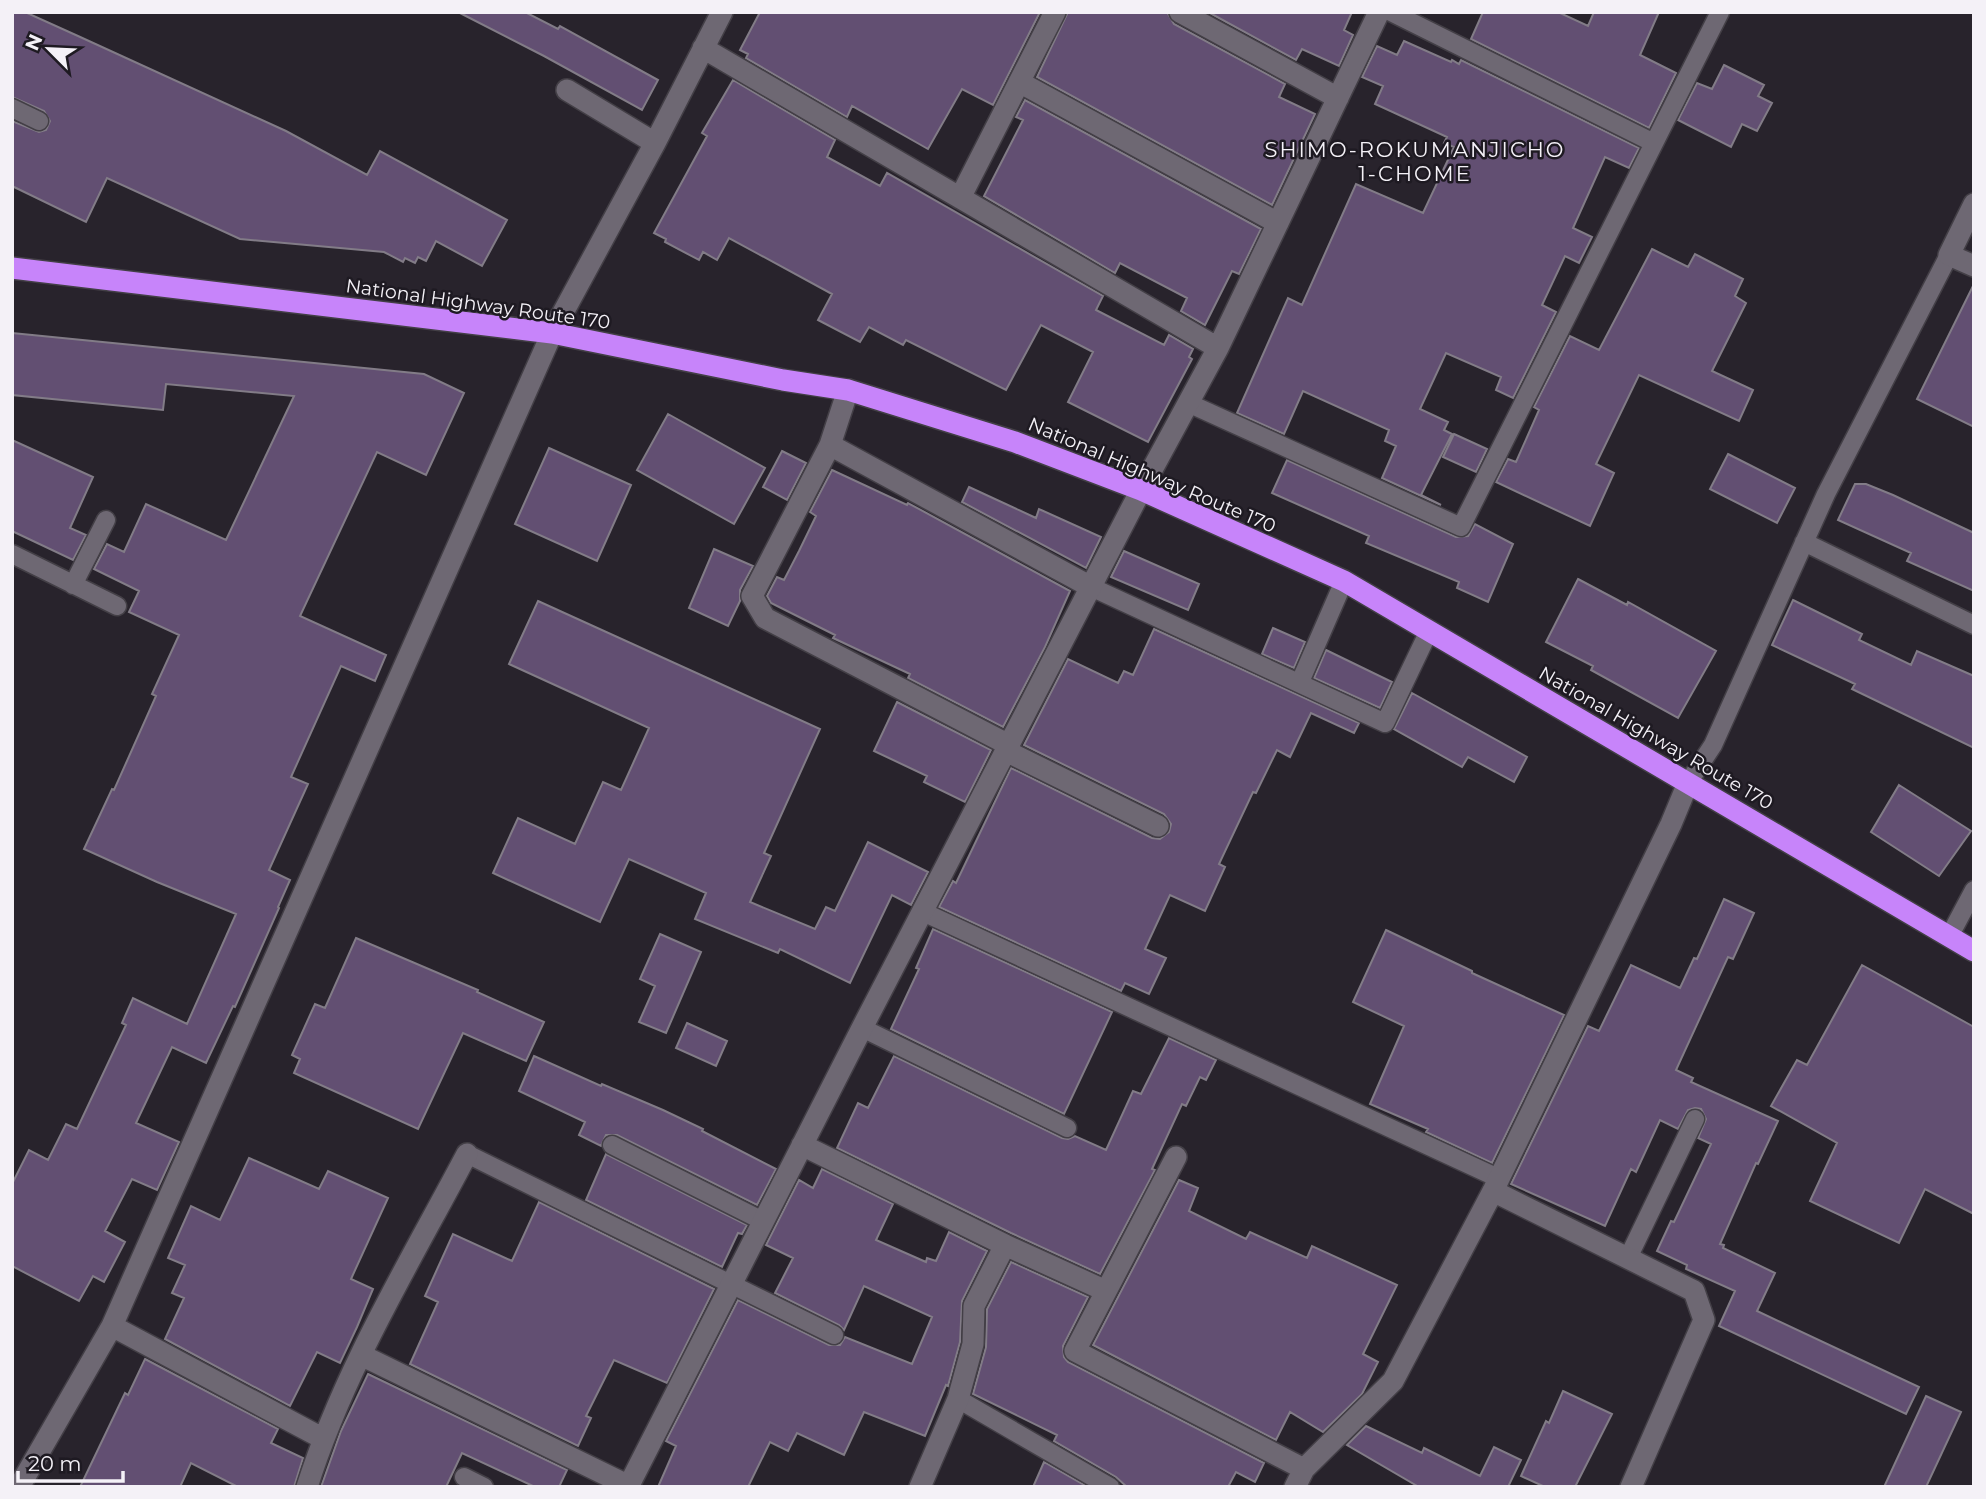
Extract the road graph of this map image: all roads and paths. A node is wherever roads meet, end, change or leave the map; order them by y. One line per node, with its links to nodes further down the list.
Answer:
1 (722, 12): 7 (street)
2 (1055, 12): 8 (street)
3 (1180, 12): 10 (street)
4 (1379, 12): 10 (street)
5 (1391, 12): 14 (lane)
6 (1720, 12): 14 (lane)
7 (703, 48): 13 (street); 15 (street)
8 (1019, 82): 15 (street); 17 (street)
9 (567, 90): 13 (street)
10 (1338, 98): 17 (street)
11 (12, 108): 12 (lane)
12 (39, 121)
13 (655, 143): 21 (street)
14 (1654, 143): 24 (lane)
15 (960, 198): 22 (street)
16 (1974, 204): 18 (street)
17 (1278, 223): 22 (street)
18 (1949, 255): 19 (street); 28 (lane)
19 (1974, 265)
20 (12, 268): 21 (highway, National Highway Route 170)
21 (552, 333): 23 (highway, National Highway Route 170); 57 (street)
22 (1218, 348): 24 (street)
23 (848, 390): 25 (street); 26 (highway, National Highway Route 170)
24 (1188, 403): 26 (street)
25 (830, 445): 32 (street); 37 (street)
26 (1141, 490): 30 (highway, National Highway Route 170); 32 (street)
27 (106, 520): 31 (lane)
28 (1804, 542): 34 (lane); 38 (lane)
29 (12, 554): 31 (lane)
30 (1344, 581): 35 (highway, National Highway Route 170); 36 (lane)
31 (73, 585): 33 (lane)
32 (1091, 587): 36 (lane); 37 (street)
33 (117, 606)
34 (1974, 625)
35 (1429, 631): 36 (lane); 38 (highway, National Highway Route 170)
36 (1300, 682)
37 (1007, 748): 39 (street); 41 (street)
38 (1688, 783): 42 (highway, National Highway Route 170); 51 (street)
39 (1158, 826)
40 (1974, 890): 42 (lane)
41 (923, 912): 44 (street); 51 (lane)
42 (1949, 937): 43 (highway, National Highway Route 170)
43 (1974, 951)
44 (862, 1028): 46 (lane); 48 (street)
45 (1695, 1119): 54 (lane)
46 (1068, 1128)
47 (612, 1145): 52 (lane)
48 (802, 1145): 52 (street); 53 (street)
49 (467, 1154): 55 (lane); 59 (street)
50 (1176, 1157): 56 (street)
51 (1496, 1184): 54 (street); 63 (street)
52 (762, 1221): 55 (street)
53 (1006, 1245): 56 (street); 60 (street)
54 (1628, 1258): 70 (street)
55 (732, 1284): 58 (lane); 67 (street)
56 (1106, 1291): 63 (street)
57 (112, 1326): 61 (street); 64 (street)
58 (834, 1335)
59 (361, 1354): 61 (street); 67 (street)
60 (958, 1398): 68 (street); 69 (lane)
61 (322, 1438): 65 (street)
62 (464, 1477): 66 (lane)
63 (1299, 1478)
64 (19, 1487)
65 (307, 1487)
66 (484, 1487)
67 (629, 1487)
68 (920, 1487)
69 (1110, 1487)
70 (1631, 1487)

